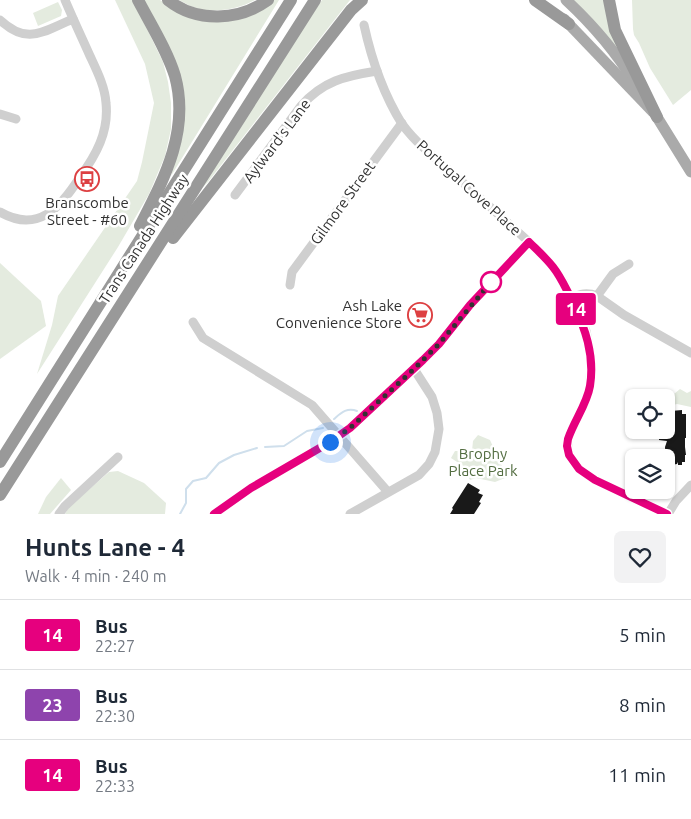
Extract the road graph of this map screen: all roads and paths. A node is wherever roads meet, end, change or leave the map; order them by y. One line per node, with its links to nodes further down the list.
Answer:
1 (66, 0): 11 (street)
2 (138, 0): 26 (highway)
3 (168, 0): 4 (highway)
4 (268, 0)
5 (291, 0): 26 (highway, Trans Canada Highway)
6 (315, 0): 29 (highway, Trans Canada Highway)
7 (362, 0): 29 (highway)
8 (542, 0): 14 (highway)
9 (566, 0): 17 (main road)
10 (609, 0): 17 (highway)
11 (73, 19): 12 (street); 22 (street)
12 (0, 20)
13 (364, 24): 15 (street, Portugal Cove Place)
14 (569, 24): 17 (main road)
15 (376, 71): 19 (street, Portugal Cove Place); 21 (street, Aylward's Lane)
16 (0, 114): 18 (street)
17 (657, 117): 20 (main road)
18 (16, 119)
19 (402, 123): 23 (street, Portugal Cove Place); 25 (street, Gilmore Street)
20 (691, 172)
21 (236, 195)
22 (0, 212)
23 (529, 242): 28 (street, Portugal Cove Place); 32 (street)
24 (629, 264): 27 (street)
25 (290, 285)
26 (108, 290): 35 (highway, Trans Canada Highway)
27 (597, 296): 28 (street); 31 (street)
28 (571, 298): 42 (street, Portugal Cove Place)
29 (125, 299): 38 (highway, Trans Canada Highway)
30 (192, 322): 33 (street)
31 (691, 353)
32 (414, 369): 33 (street); 37 (street)
33 (339, 436): 37 (street); 40 (street)
34 (118, 457): 39 (street)
35 (0, 462)
36 (691, 485): 42 (street)
37 (388, 492): 41 (street)
38 (0, 495)
39 (59, 514)
40 (214, 514)
41 (350, 514)
42 (668, 514)

